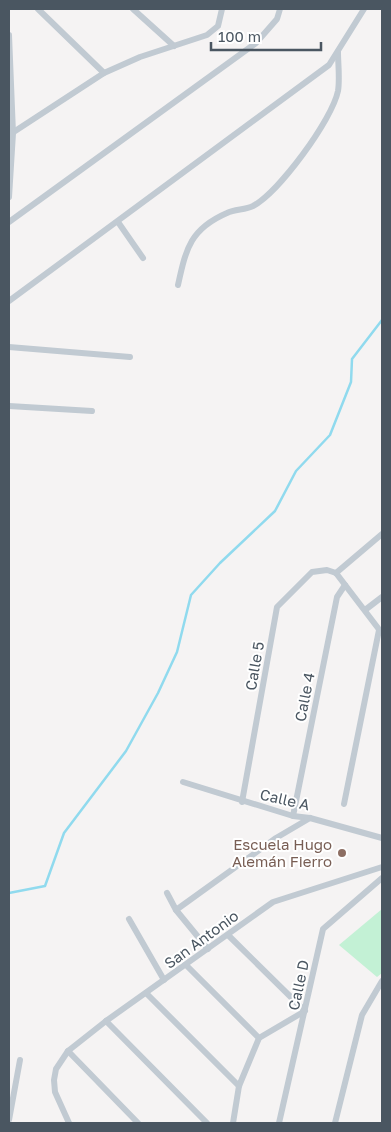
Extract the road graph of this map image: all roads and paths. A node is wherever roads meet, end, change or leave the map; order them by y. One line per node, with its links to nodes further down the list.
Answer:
1 (38, 9): 9 (street)
2 (133, 9): 7 (street)
3 (222, 9): 7 (street)
4 (280, 9): 12 (street)
5 (364, 9): 8 (street)
6 (9, 35): 10 (street)
7 (174, 46): 9 (street)
8 (338, 51): 13 (street); 15 (street)
9 (104, 73): 10 (street)
10 (11, 134): 11 (street)
11 (9, 198)
12 (9, 222)
13 (118, 222): 14 (street); 16 (street)
14 (143, 258)
15 (178, 285)
16 (9, 301)
17 (9, 347): 18 (street)
18 (130, 357)
19 (9, 406): 20 (street)
20 (92, 411)
21 (382, 534): 22 (street)
22 (336, 573): 23 (street); 28 (street, Calle 5)
23 (345, 584): 25 (street); 30 (street, Calle 4)
24 (382, 597): 25 (street)
25 (365, 610): 26 (street)
26 (381, 631): 29 (street)
27 (183, 782): 28 (street, Calle A)
28 (242, 802): 30 (street, Calle A)
29 (344, 804)
30 (293, 816): 31 (street, Calle A)
31 (310, 818): 32 (street, Calle A); 36 (street)
32 (382, 838)
33 (382, 867): 38 (street, San Antonio)
34 (382, 878): 44 (street, Calle D)
35 (167, 893): 36 (street)
36 (176, 910): 39 (street)
37 (129, 919): 41 (street)
38 (228, 934): 39 (street, San Antonio); 44 (street)
39 (208, 949): 40 (street, San Antonio)
40 (186, 965): 41 (street, San Antonio); 46 (street)
41 (164, 980): 43 (street, San Antonio)
42 (382, 981): 56 (street)
43 (146, 993): 45 (street, San Antonio); 49 (street)
44 (305, 1011): 46 (street); 55 (street, Calle D)
45 (106, 1021): 47 (street, San Antonio); 53 (street)
46 (259, 1038): 49 (street)
47 (68, 1051): 51 (street, San Antonio); 52 (street)
48 (20, 1060): 50 (street)
49 (239, 1086): 54 (street)
50 (9, 1120)
51 (69, 1123)
52 (138, 1123)
53 (207, 1123)
54 (233, 1123)
55 (279, 1123)
56 (335, 1123)

